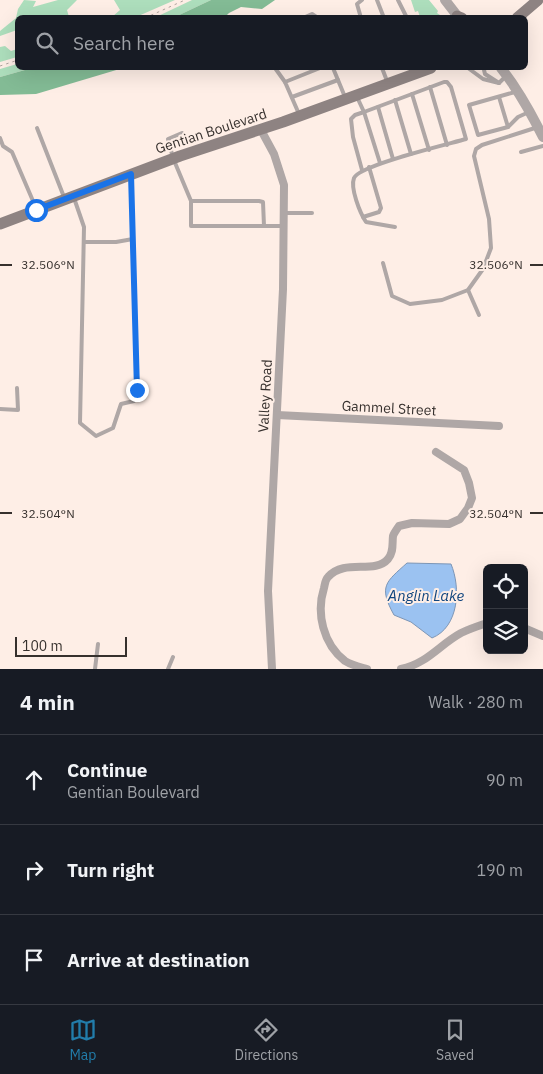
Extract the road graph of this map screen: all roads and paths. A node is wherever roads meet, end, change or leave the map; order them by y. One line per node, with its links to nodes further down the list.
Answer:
1 (185, 0): 7 (path)
2 (362, 0): 8 (lane)
3 (377, 0): 9 (lane)
4 (398, 0): 10 (lane)
5 (445, 0): 11 (street)
6 (538, 0): 12 (main road)
7 (152, 15)
8 (361, 15)
9 (383, 15)
10 (406, 15)
11 (457, 15)
12 (520, 15)
13 (15, 61): 14 (path)
14 (0, 66)
15 (276, 70): 24 (lane)
16 (315, 70): 24 (lane)
17 (334, 70): 23 (lane)
18 (383, 70): 26 (lane)
19 (426, 70): 26 (main road, Gentian Boulevard)
20 (471, 70): 25 (lane)
21 (504, 71): 25 (lane); 28 (street)
22 (483, 72): 25 (lane)
23 (338, 80): 30 (lane); 31 (lane)
24 (285, 82): 30 (lane)
25 (499, 83)
26 (388, 84): 31 (main road, Gentian Boulevard)
27 (430, 87): 29 (lane); 45 (lane); 45 (lane)
28 (518, 92): 32 (lane); 36 (street)
29 (412, 94): 33 (lane); 47 (lane)
30 (292, 97): 37 (lane)
31 (351, 97): 35 (lane); 37 (main road, Gentian Boulevard)
32 (499, 97): 38 (lane); 38 (lane)
33 (395, 100): 34 (lane); 49 (lane)
34 (378, 107): 35 (lane); 51 (lane)
35 (364, 112): 52 (lane); 54 (lane)
36 (530, 112): 38 (lane); 39 (street)
37 (300, 116): 41 (main road, Gentian Boulevard)
38 (508, 127)
39 (538, 127): 44 (street); 69 (lane)
40 (36, 128): 56 (lane)
41 (261, 130): 50 (main road, Gentian Boulevard); 59 (street, Valley Road)
42 (182, 133): 50 (lane)
43 (0, 138): 58 (lane)
44 (543, 138)
45 (447, 145): 47 (lane)
46 (543, 146): 48 (lane)
47 (429, 150): 49 (lane)
48 (521, 152)
49 (411, 154): 51 (lane)
50 (173, 158): 55 (main road, Gentian Boulevard); 57 (lane)
51 (393, 159): 52 (lane)
52 (380, 163): 53 (lane)
53 (369, 167): 54 (lane); 61 (lane)
54 (362, 170): 61 (lane)
55 (131, 174): 56 (main road, Gentian Boulevard); 66 (lane)
56 (69, 197): 58 (main road, Gentian Boulevard); 67 (lane)
57 (191, 201): 63 (lane); 63 (lane)
58 (36, 210): 62 (main road, Gentian Boulevard)
59 (284, 212): 60 (lane); 64 (street, Valley Road)
60 (312, 213)
61 (363, 217): 65 (lane)
62 (0, 224)
63 (264, 226): 64 (lane)
64 (284, 226): 73 (street, Valley Road)
65 (395, 227)
66 (133, 239): 67 (lane); 67 (lane)
67 (84, 242)
68 (383, 263): 69 (lane)
69 (468, 290): 70 (lane)
70 (479, 316)
71 (18, 388): 72 (lane)
72 (0, 409)
73 (277, 415): 74 (street, Gammel Street); 83 (street, Valley Road)
74 (499, 426)
75 (436, 452): 84 (street)
76 (483, 624): 85 (street)
77 (528, 630): 78 (street)
78 (543, 636)
79 (98, 644): 81 (lane)
80 (173, 657): 82 (lane)
81 (95, 669)
82 (168, 669)
83 (272, 669)
84 (367, 669)
85 (401, 669)

